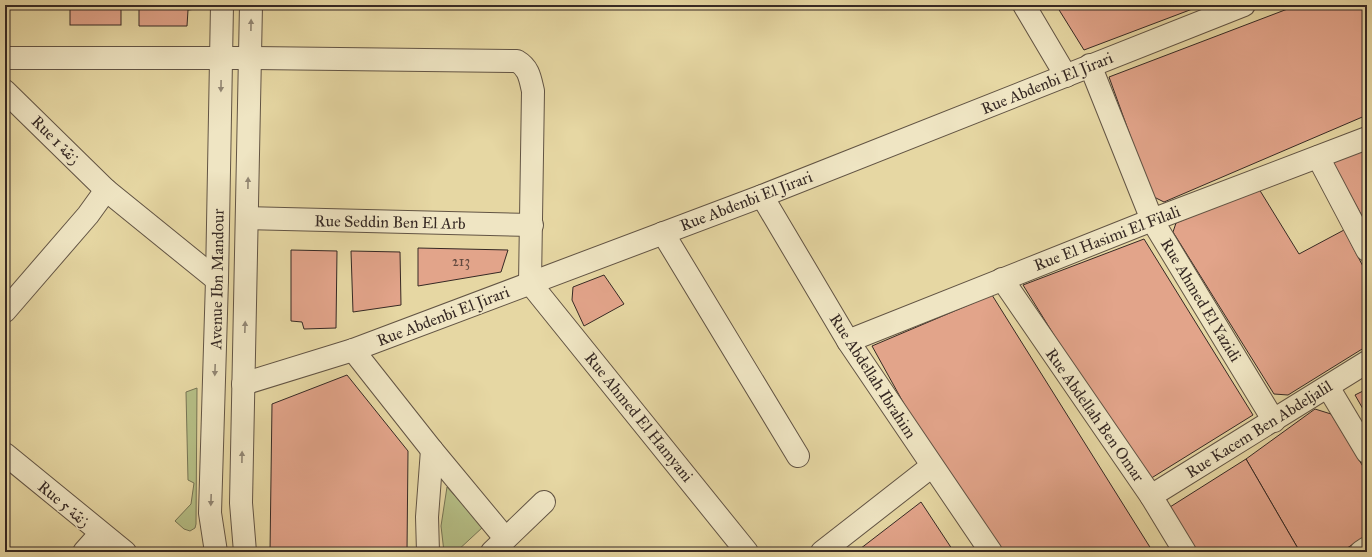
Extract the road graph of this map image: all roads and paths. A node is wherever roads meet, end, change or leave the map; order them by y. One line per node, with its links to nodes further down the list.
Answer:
1 (222, 5): 7 (street, Avenue Ibn Mandour)
2 (251, 5): 6 (street, Avenue Ibn Mandour, one-way to 2)
3 (1024, 5): 9 (street)
4 (1244, 5): 8 (street, Rue Abdenbi El Jirari)
5 (5, 58): 7 (street)
6 (250, 58): 7 (street); 15 (street, Avenue Ibn Mandour, one-way to 6); 17 (street)
7 (222, 59): 21 (street, Avenue Ibn Mandour, one-way to 21)
8 (1090, 65): 9 (street, Rue Abdenbi El Jirari); 16 (street, Rue Ahmed El Yazidi)
9 (1066, 76): 14 (street, Rue Abdenbi El Jirari)
10 (9, 103): 13 (street, Rue 1 زنقة)
11 (1367, 138): 12 (street, Rue El Hasimi El Filali)
12 (1318, 156): 16 (street, Rue El Hasimi El Filali); 19 (street)
13 (106, 190): 21 (street, Rue 1 زنقة); 23 (street)
14 (762, 196): 18 (street, Rue Abdenbi El Jirari); 24 (street, Rue Abdellah Ibrahim)
15 (248, 218): 17 (street, Rue Seddin Ben El Arb); 27 (street, Avenue Ibn Mandour, one-way to 15)
16 (1152, 220): 20 (street, Rue El Hasimi El Filali); 29 (street, Rue Ahmed El Yazidi)
17 (532, 225): 22 (street)
18 (663, 233): 22 (street, Rue Abdenbi El Jirari); 33 (street)
19 (1367, 250)
20 (1002, 279): 24 (street, Rue El Hasimi El Filali); 35 (street, Rue Abdellah Ben Omar)
21 (217, 280): 42 (street, Avenue Ibn Mandour, one-way to 42)
22 (530, 283): 25 (street, Rue Abdenbi El Jirari); 45 (street, Rue Ahmed El Hamyani)
23 (5, 311)
24 (848, 341): 34 (street, Rue Abdellah Ibrahim)
25 (353, 350): 27 (street, Rue Abdenbi El Jirari); 30 (street)
26 (1367, 362): 28 (street, Rue Kacem Ben Abdeljalil)
27 (243, 384): 43 (street, Avenue Ibn Mandour, one-way to 27)
28 (1328, 387): 29 (street, Rue Kacem Ben Abdeljalil); 31 (street)
29 (1274, 421): 35 (street, Rue Kacem Ben Abdeljalil)
30 (432, 450): 38 (street); 44 (street)
31 (1367, 452)
32 (5, 454): 37 (street, Rue 5 زنقة)
33 (798, 456)
34 (932, 466): 46 (street); 47 (street, Rue Abdellah Ibrahim)
35 (1152, 496): 48 (street, Rue Abdellah Ben Omar)
36 (544, 502): 38 (street)
37 (100, 534): 40 (street); 41 (street, Rue 5 زنقة)
38 (499, 545)
39 (1367, 548): 49 (street)
40 (84, 552)
41 (124, 552)
42 (216, 552)
43 (246, 552)
44 (428, 552)
45 (747, 552)
46 (822, 552)
47 (991, 552)
48 (1185, 552)
49 (1361, 552)

